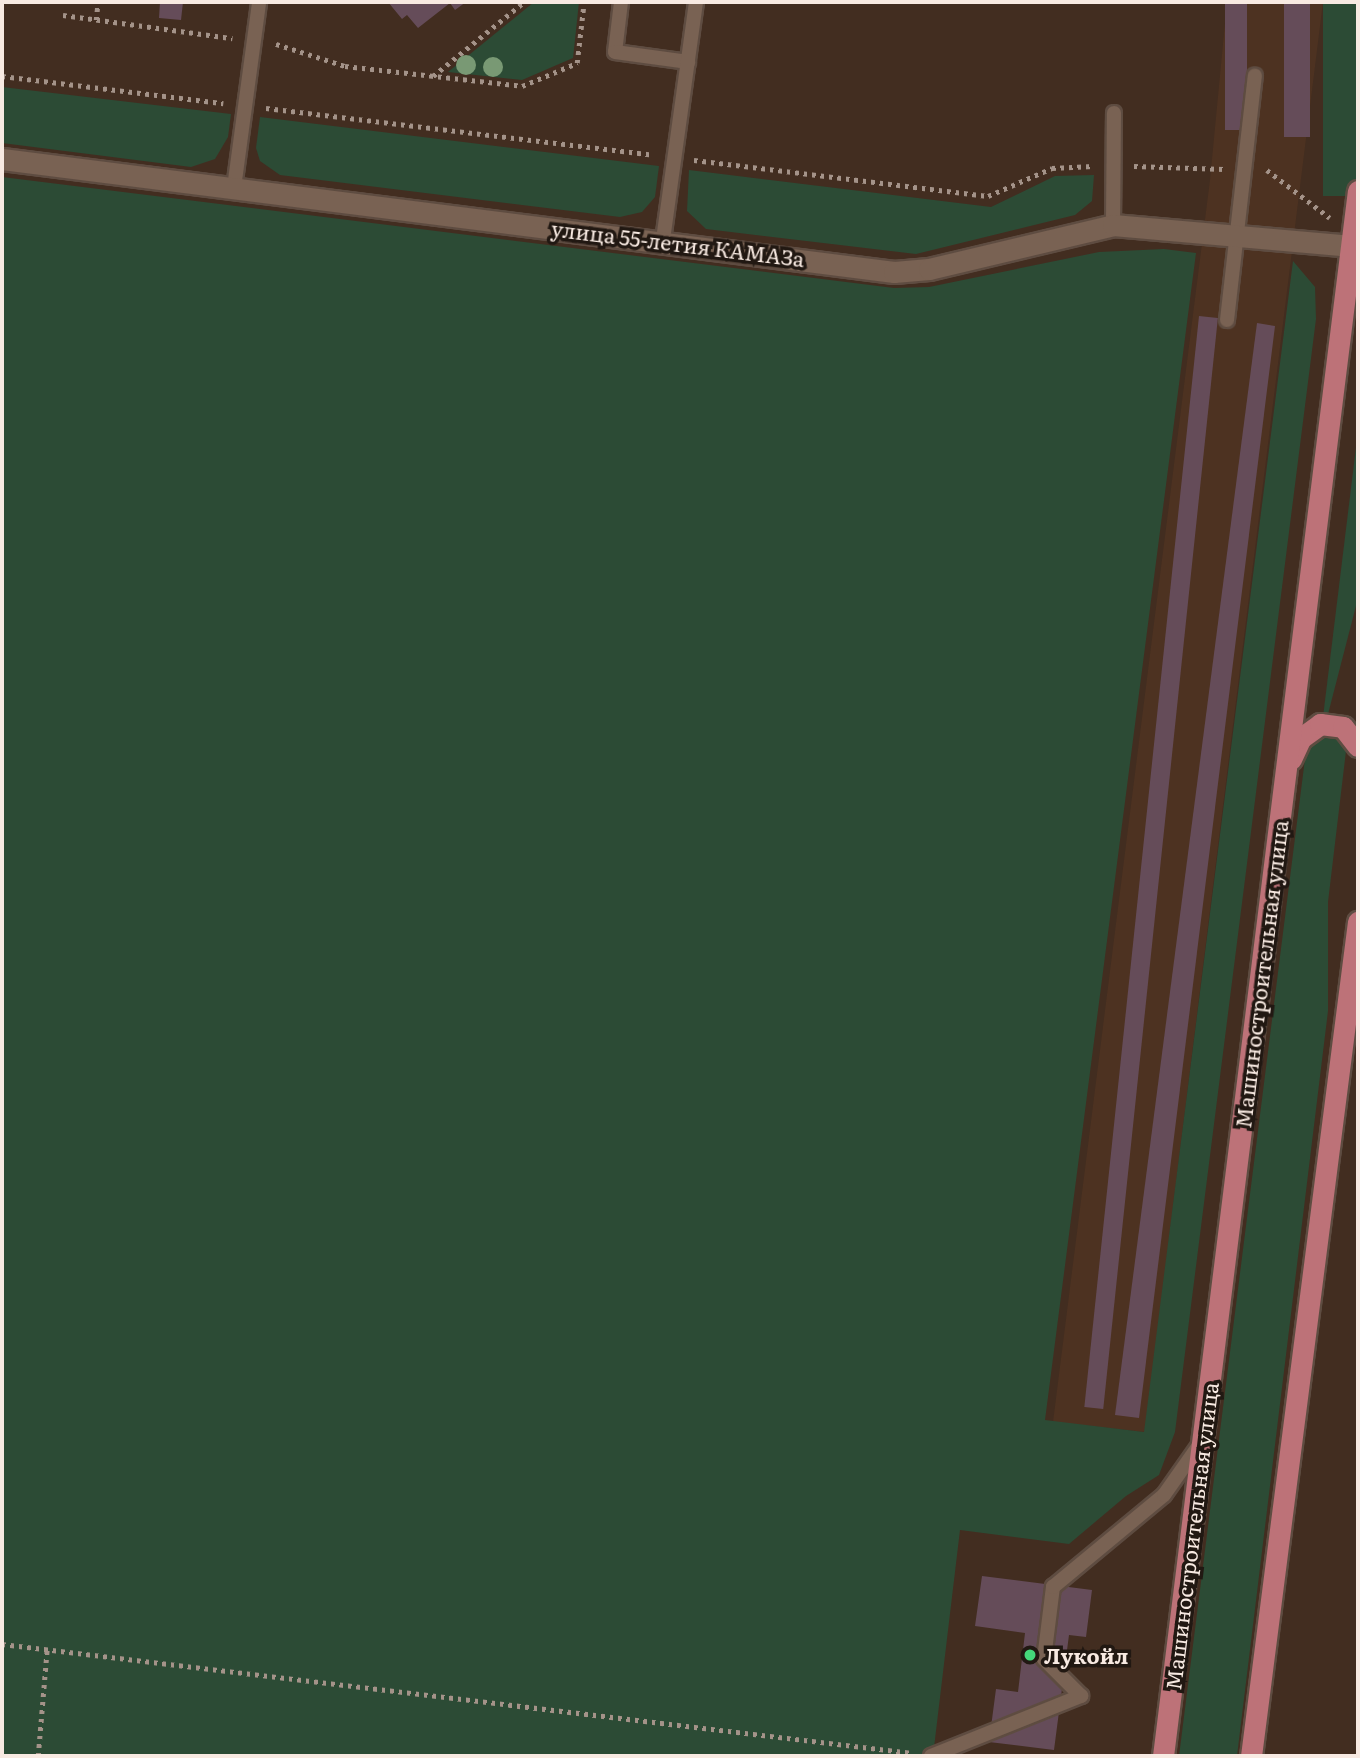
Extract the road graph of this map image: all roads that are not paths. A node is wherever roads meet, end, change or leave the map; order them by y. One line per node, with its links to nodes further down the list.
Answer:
1 (259, 2): 8 (lane)
2 (621, 2): 4 (lane)
3 (696, 2): 4 (lane)
4 (688, 62): 12 (lane)
5 (1255, 76): 11 (lane)
6 (1114, 113): 10 (lane)
7 (2, 159): 8 (street, улица 55-летия КАМАЗа)
8 (234, 188): 12 (street, улица 55-летия КАМАЗа)
9 (1358, 191): 13 (main road, Машиностроительная улица)
10 (1113, 225): 11 (street, улица 55-летия КАМАЗа); 12 (street, улица 55-летия КАМАЗа)
11 (1236, 236): 13 (street, улица 55-летия КАМАЗа); 14 (lane)
12 (663, 240)
13 (1352, 246): 16 (main road, Машиностроительная улица)
14 (1227, 320)
15 (1358, 746): 16 (main road)
16 (1286, 771): 18 (main road, Машиностроительная улица)
17 (1358, 922): 21 (main road)
18 (1205, 1437): 19 (lane); 20 (main road, Машиностроительная улица)
19 (930, 1756)
20 (1163, 1756)
21 (1251, 1756)

